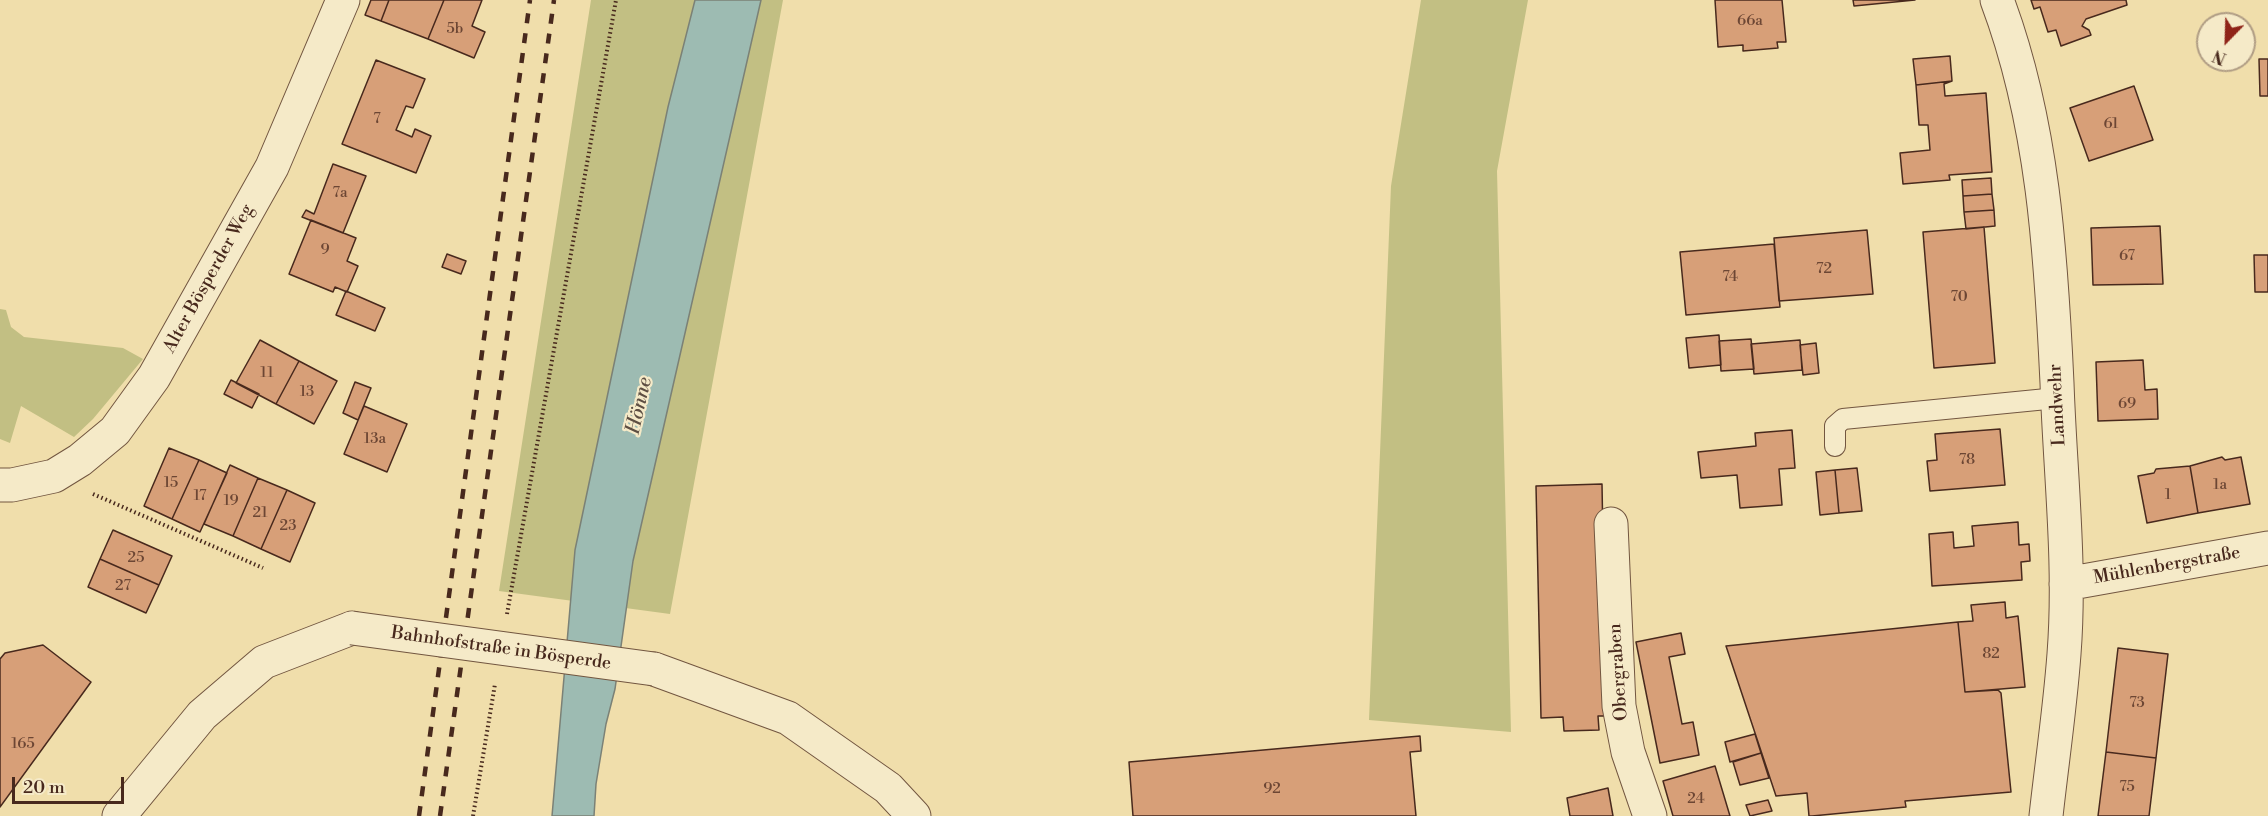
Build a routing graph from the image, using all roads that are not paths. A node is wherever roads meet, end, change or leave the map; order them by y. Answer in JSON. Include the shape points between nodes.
{"nodes":[{"id":1,"x":344,"y":0,"type":"edge"},
{"id":2,"x":1997,"y":0,"type":"edge"},
{"id":3,"x":2057,"y":398,"type":"junction"},
{"id":4,"x":1835,"y":446,"type":"dead end"},
{"id":5,"x":0,"y":485,"type":"edge"},
{"id":6,"x":1611,"y":524,"type":"dead end"},
{"id":7,"x":2268,"y":548,"type":"edge"},
{"id":8,"x":2066,"y":584,"type":"junction"},
{"id":9,"x":119,"y":816,"type":"edge"},
{"id":10,"x":914,"y":816,"type":"edge"},
{"id":11,"x":1650,"y":816,"type":"edge"},
{"id":12,"x":2046,"y":816,"type":"edge"}],
"edges":[{"from":1,"to":5,"type":"street","name":"Alter Bösperder Weg","via":[[272,167],[154,377],[115,431],[66,470],[34,481]]},
{"from":2,"to":3,"type":"street","name":"Landwehr","via":[[2027,104],[2044,190]]},
{"from":3,"to":4,"type":"lane","via":[[1843,419],[1835,426]]},
{"from":3,"to":8,"type":"street","name":"Landwehr"},
{"from":6,"to":11,"type":"street","name":"Obergraben","via":[[1619,706],[1628,752]]},
{"from":7,"to":8,"type":"street","name":"Mühlenbergstraße"},
{"from":8,"to":12,"type":"street","name":"Landwehr","via":[[2064,653]]},
{"from":9,"to":10,"type":"street","name":"Bahnhofstraße in Bösperde","bridge":true,"via":[[202,715],[264,662],[352,628],[654,669],[788,718],[888,788]]}]}
